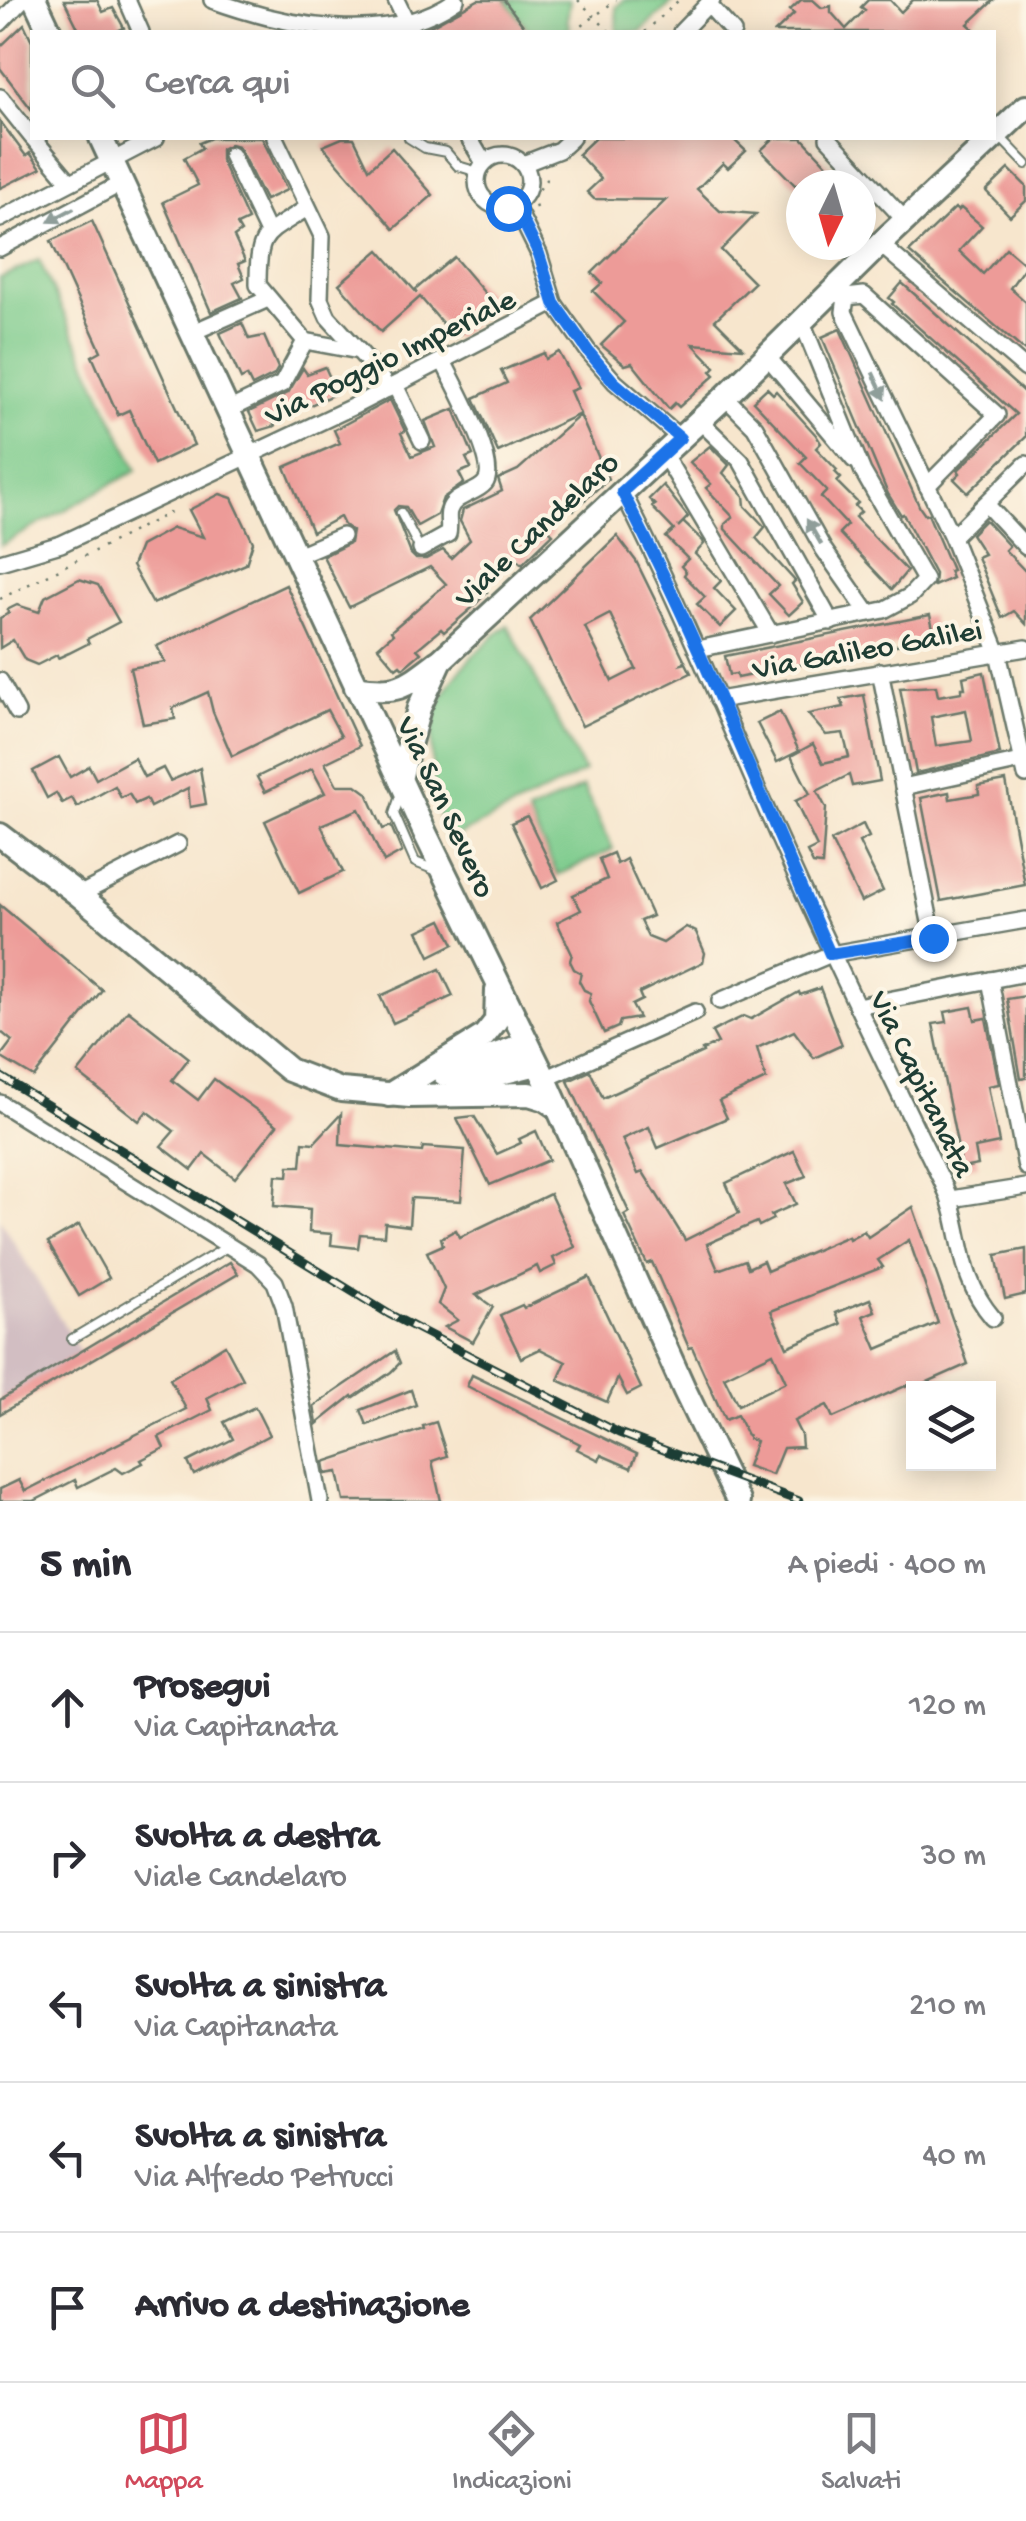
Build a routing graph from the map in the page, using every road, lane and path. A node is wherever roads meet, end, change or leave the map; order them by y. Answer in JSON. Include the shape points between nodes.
{"nodes":[{"id":1,"x":22,"y":0,"type":"edge"},
{"id":2,"x":35,"y":0,"type":"edge"},
{"id":3,"x":127,"y":0,"type":"edge"},
{"id":4,"x":215,"y":0,"type":"edge"},
{"id":5,"x":396,"y":0,"type":"edge"},
{"id":6,"x":456,"y":0,"type":"edge"},
{"id":7,"x":578,"y":0,"type":"edge"},
{"id":8,"x":616,"y":0,"type":"edge"},
{"id":9,"x":679,"y":0,"type":"edge"},
{"id":10,"x":710,"y":1,"type":"edge"},
{"id":11,"x":594,"y":17,"type":"junction"},
{"id":12,"x":0,"y":23,"type":"edge"},
{"id":13,"x":273,"y":27,"type":"edge"},
{"id":14,"x":410,"y":28,"type":"edge"},
{"id":15,"x":49,"y":30,"type":"edge"},
{"id":16,"x":140,"y":30,"type":"edge"},
{"id":17,"x":308,"y":30,"type":"edge"},
{"id":18,"x":577,"y":30,"type":"edge"},
{"id":19,"x":608,"y":30,"type":"edge"},
{"id":20,"x":647,"y":30,"type":"edge"},
{"id":21,"x":682,"y":30,"type":"edge"},
{"id":22,"x":732,"y":30,"type":"edge"},
{"id":23,"x":0,"y":97,"type":"edge"},
{"id":24,"x":1026,"y":108,"type":"edge"},
{"id":25,"x":30,"y":133,"type":"edge"},
{"id":26,"x":998,"y":134,"type":"joint"},
{"id":27,"x":35,"y":140,"type":"edge"},
{"id":28,"x":102,"y":140,"type":"edge"},
{"id":29,"x":152,"y":140,"type":"edge"},
{"id":30,"x":276,"y":140,"type":"edge"},
{"id":31,"x":412,"y":140,"type":"edge"},
{"id":32,"x":470,"y":140,"type":"edge"},
{"id":33,"x":570,"y":140,"type":"edge"},
{"id":34,"x":830,"y":140,"type":"edge"},
{"id":35,"x":992,"y":140,"type":"edge"},
{"id":36,"x":560,"y":150,"type":"junction"},
{"id":37,"x":231,"y":156,"type":"dead end"},
{"id":38,"x":112,"y":160,"type":"junction"},
{"id":39,"x":524,"y":164,"type":"junction"},
{"id":40,"x":1026,"y":164,"type":"edge"},
{"id":41,"x":481,"y":167,"type":"junction"},
{"id":42,"x":70,"y":182,"type":"junction"},
{"id":43,"x":122,"y":183,"type":"junction"},
{"id":44,"x":515,"y":205,"type":"junction"},
{"id":45,"x":307,"y":208,"type":"junction"},
{"id":46,"x":537,"y":214,"type":"dead end"},
{"id":47,"x":0,"y":219,"type":"edge"},
{"id":48,"x":905,"y":220,"type":"junction"},
{"id":49,"x":268,"y":234,"type":"junction"},
{"id":50,"x":880,"y":244,"type":"junction"},
{"id":51,"x":0,"y":248,"type":"edge"},
{"id":52,"x":843,"y":290,"type":"junction"},
{"id":53,"x":268,"y":299,"type":"junction"},
{"id":54,"x":554,"y":303,"type":"junction"},
{"id":55,"x":802,"y":322,"type":"junction"},
{"id":56,"x":191,"y":333,"type":"junction"},
{"id":57,"x":306,"y":342,"type":"junction"},
{"id":58,"x":359,"y":351,"type":"junction"},
{"id":59,"x":767,"y":356,"type":"junction"},
{"id":60,"x":443,"y":360,"type":"junction"},
{"id":61,"x":1026,"y":369,"type":"edge"},
{"id":62,"x":392,"y":387,"type":"junction"},
{"id":63,"x":725,"y":397,"type":"junction"},
{"id":64,"x":226,"y":410,"type":"junction"},
{"id":65,"x":698,"y":419,"type":"junction"},
{"id":66,"x":422,"y":441,"type":"dead end"},
{"id":67,"x":671,"y":446,"type":"junction"},
{"id":68,"x":248,"y":455,"type":"junction"},
{"id":69,"x":1026,"y":464,"type":"edge"},
{"id":70,"x":863,"y":472,"type":"junction"},
{"id":71,"x":927,"y":486,"type":"junction"},
{"id":72,"x":622,"y":492,"type":"junction"},
{"id":73,"x":986,"y":504,"type":"junction"},
{"id":74,"x":401,"y":513,"type":"dead end"},
{"id":75,"x":342,"y":536,"type":"dead end"},
{"id":76,"x":952,"y":537,"type":"junction"},
{"id":77,"x":1026,"y":548,"type":"edge"},
{"id":78,"x":421,"y":549,"type":"joint"},
{"id":79,"x":296,"y":556,"type":"junction"},
{"id":80,"x":0,"y":562,"type":"edge"},
{"id":81,"x":868,"y":613,"type":"junction"},
{"id":82,"x":831,"y":622,"type":"junction"},
{"id":83,"x":771,"y":634,"type":"junction"},
{"id":84,"x":1026,"y":648,"type":"edge"},
{"id":85,"x":698,"y":649,"type":"junction"},
{"id":86,"x":998,"y":653,"type":"junction"},
{"id":87,"x":441,"y":660,"type":"junction"},
{"id":88,"x":880,"y":671,"type":"junction"},
{"id":89,"x":0,"y":680,"type":"edge"},
{"id":90,"x":356,"y":687,"type":"junction"},
{"id":91,"x":718,"y":700,"type":"junction"},
{"id":92,"x":17,"y":712,"type":"dead end"},
{"id":93,"x":1025,"y":766,"type":"edge"},
{"id":94,"x":402,"y":783,"type":"junction"},
{"id":95,"x":904,"y":787,"type":"junction"},
{"id":96,"x":0,"y":835,"type":"edge"},
{"id":97,"x":178,"y":844,"type":"dead end"},
{"id":98,"x":79,"y":895,"type":"junction"},
{"id":99,"x":1026,"y":920,"type":"edge"},
{"id":100,"x":933,"y":938,"type":"junction"},
{"id":101,"x":830,"y":954,"type":"junction"},
{"id":102,"x":1026,"y":974,"type":"edge"},
{"id":103,"x":990,"y":980,"type":"junction"},
{"id":104,"x":497,"y":984,"type":"junction"},
{"id":105,"x":720,"y":1001,"type":"dead end"},
{"id":106,"x":857,"y":1006,"type":"junction"},
{"id":107,"x":695,"y":1012,"type":"dead end"},
{"id":108,"x":536,"y":1062,"type":"junction"},
{"id":109,"x":400,"y":1096,"type":"junction"},
{"id":110,"x":0,"y":1103,"type":"edge"},
{"id":111,"x":557,"y":1107,"type":"junction"},
{"id":112,"x":1026,"y":1167,"type":"edge"},
{"id":113,"x":1026,"y":1188,"type":"edge"},
{"id":114,"x":951,"y":1198,"type":"junction"},
{"id":115,"x":228,"y":1246,"type":"junction"},
{"id":116,"x":993,"y":1318,"type":"dead end"},
{"id":117,"x":72,"y":1339,"type":"dead end"},
{"id":118,"x":320,"y":1501,"type":"edge"},
{"id":119,"x":738,"y":1501,"type":"edge"}],
"edges":[{"from":1,"to":12,"type":"street"},
{"from":2,"to":15,"type":"main road"},
{"from":3,"to":16,"type":"street"},
{"from":4,"to":13,"type":"street"},
{"from":5,"to":14,"type":"street"},
{"from":6,"to":14,"type":"street"},
{"from":7,"to":11,"type":"path"},
{"from":8,"to":11,"type":"path"},
{"from":9,"to":20,"type":"path"},
{"from":10,"to":21,"type":"street"},
{"from":10,"to":22,"type":"street"},
{"from":11,"to":18,"type":"path"},
{"from":11,"to":19,"type":"path"},
{"from":13,"to":17,"type":"street"},
{"from":14,"to":17,"type":"street"},
{"from":23,"to":25,"type":"street"},
{"from":24,"to":26,"type":"main road","name":"Viale Candelaro"},
{"from":26,"to":40,"type":"lane"},
{"from":27,"to":42,"type":"street"},
{"from":28,"to":38,"type":"main road","name":"Via San Severo"},
{"from":29,"to":38,"type":"street"},
{"from":30,"to":45,"type":"street"},
{"from":31,"to":41,"type":"lane","via":[[446,152],[458,166]]},
{"from":32,"to":41,"type":"street"},
{"from":33,"to":36,"type":"street"},
{"from":34,"to":48,"type":"street"},
{"from":35,"to":48,"type":"main road","name":"Viale Candelaro"},
{"from":36,"to":39,"type":"street"},
{"from":36,"to":46,"type":"path","via":[[534,199]]},
{"from":37,"to":49,"type":"street"},
{"from":38,"to":42,"type":"street"},
{"from":38,"to":43,"type":"main road","name":"Via San Severo"},
{"from":39,"to":41,"type":"street","via":[[508,155]]},
{"from":39,"to":44,"type":"street","via":[[529,186]]},
{"from":41,"to":44,"type":"street","via":[[477,188],[485,201]]},
{"from":42,"to":47,"type":"street"},
{"from":43,"to":51,"type":"street","one_way":true},
{"from":43,"to":56,"type":"main road","name":"Via San Severo"},
{"from":44,"to":54,"type":"street"},
{"from":45,"to":49,"type":"street"},
{"from":45,"to":58,"type":"street","via":[[322,236],[320,299]]},
{"from":48,"to":50,"type":"main road","name":"Viale Candelaro"},
{"from":49,"to":53,"type":"street","via":[[258,249],[258,285]]},
{"from":50,"to":52,"type":"main road","name":"Viale Candelaro"},
{"from":50,"to":61,"type":"street"},
{"from":52,"to":55,"type":"main road","name":"Viale Candelaro"},
{"from":52,"to":71,"type":"street","one_way":true,"via":[[844,312]]},
{"from":52,"to":71,"type":"street","via":[[864,295],[998,415]]},
{"from":53,"to":56,"type":"street"},
{"from":53,"to":57,"type":"street"},
{"from":54,"to":60,"type":"street","name":"Via Poggio Imperiale"},
{"from":54,"to":67,"type":"street"},
{"from":55,"to":59,"type":"main road","name":"Viale Candelaro"},
{"from":55,"to":70,"type":"street"},
{"from":56,"to":64,"type":"main road","name":"Via San Severo"},
{"from":57,"to":58,"type":"street"},
{"from":57,"to":64,"type":"street","via":[[282,384]]},
{"from":58,"to":62,"type":"street"},
{"from":59,"to":63,"type":"main road","name":"Viale Candelaro"},
{"from":59,"to":70,"type":"street"},
{"from":60,"to":62,"type":"street","name":"Via Poggio Imperiale"},
{"from":60,"to":78,"type":"street","via":[[490,472],[448,511],[448,534]]},
{"from":62,"to":66,"type":"street"},
{"from":62,"to":68,"type":"street","name":"Via Poggio Imperiale"},
{"from":63,"to":65,"type":"main road","name":"Viale Candelaro"},
{"from":81,"to":63,"type":"street","one_way":true,"via":[[755,427]]},
{"from":64,"to":68,"type":"main road","name":"Via San Severo"},
{"from":65,"to":67,"type":"main road","name":"Viale Candelaro"},
{"from":65,"to":82,"type":"street","via":[[741,461]]},
{"from":67,"to":72,"type":"main road","name":"Viale Candelaro"},
{"from":67,"to":83,"type":"street"},
{"from":68,"to":79,"type":"main road","name":"Via San Severo"},
{"from":68,"to":80,"type":"street","name":"Via Poggio Imperiale","via":[[62,544]]},
{"from":69,"to":73,"type":"street"},
{"from":70,"to":81,"type":"street","via":[[924,580],[910,596]]},
{"from":71,"to":76,"type":"street"},
{"from":72,"to":85,"type":"street","name":"Via Capitanata"},
{"from":72,"to":87,"type":"main road","name":"Viale Candelaro"},
{"from":73,"to":76,"type":"street"},
{"from":73,"to":77,"type":"street"},
{"from":74,"to":78,"type":"lane"},
{"from":75,"to":79,"type":"street"},
{"from":76,"to":86,"type":"street"},
{"from":79,"to":90,"type":"main road","name":"Via San Severo"},
{"from":81,"to":82,"type":"street"},
{"from":82,"to":83,"type":"street"},
{"from":83,"to":85,"type":"street"},
{"from":84,"to":86,"type":"street","name":"Via Galileo Galilei"},
{"from":85,"to":91,"type":"street","name":"Via Capitanata"},
{"from":86,"to":88,"type":"street","name":"Via Galileo Galilei"},
{"from":86,"to":93,"type":"street"},
{"from":87,"to":90,"type":"main road","via":[[392,691]]},
{"from":87,"to":94,"type":"main road","name":"Viale Candelaro","via":[[419,708]]},
{"from":88,"to":91,"type":"street","name":"Via Galileo Galilei"},
{"from":88,"to":95,"type":"street"},
{"from":89,"to":92,"type":"street"},
{"from":90,"to":94,"type":"main road","name":"Via San Severo"},
{"from":91,"to":101,"type":"street","name":"Via Capitanata"},
{"from":93,"to":95,"type":"street"},
{"from":94,"to":104,"type":"main road","name":"Via San Severo"},
{"from":95,"to":100,"type":"street"},
{"from":96,"to":98,"type":"main road"},
{"from":97,"to":98,"type":"street"},
{"from":98,"to":109,"type":"main road","via":[[290,1070],[340,1090]]},
{"from":99,"to":100,"type":"street"},
{"from":100,"to":101,"type":"street"},
{"from":101,"to":105,"type":"street"},
{"from":101,"to":106,"type":"street","name":"Via Capitanata"},
{"from":102,"to":103,"type":"street"},
{"from":103,"to":106,"type":"street"},
{"from":103,"to":112,"type":"street"},
{"from":104,"to":108,"type":"main road","name":"Via San Severo"},
{"from":104,"to":109,"type":"main road","via":[[496,1021],[484,1036]]},
{"from":106,"to":114,"type":"street","name":"Via Capitanata"},
{"from":107,"to":108,"type":"street"},
{"from":108,"to":109,"type":"main road"},
{"from":108,"to":111,"type":"main road","name":"Via San Severo"},
{"from":109,"to":111,"type":"main road","via":[[529,1094]]},
{"from":110,"to":115,"type":"street"},
{"from":111,"to":119,"type":"main road","name":"Via San Severo"},
{"from":113,"to":114,"type":"street"},
{"from":114,"to":116,"type":"street","name":"Via Capitanata","via":[[965,1272]]},
{"from":115,"to":117,"type":"lane"},
{"from":115,"to":118,"type":"street","via":[[276,1282]]}]}
